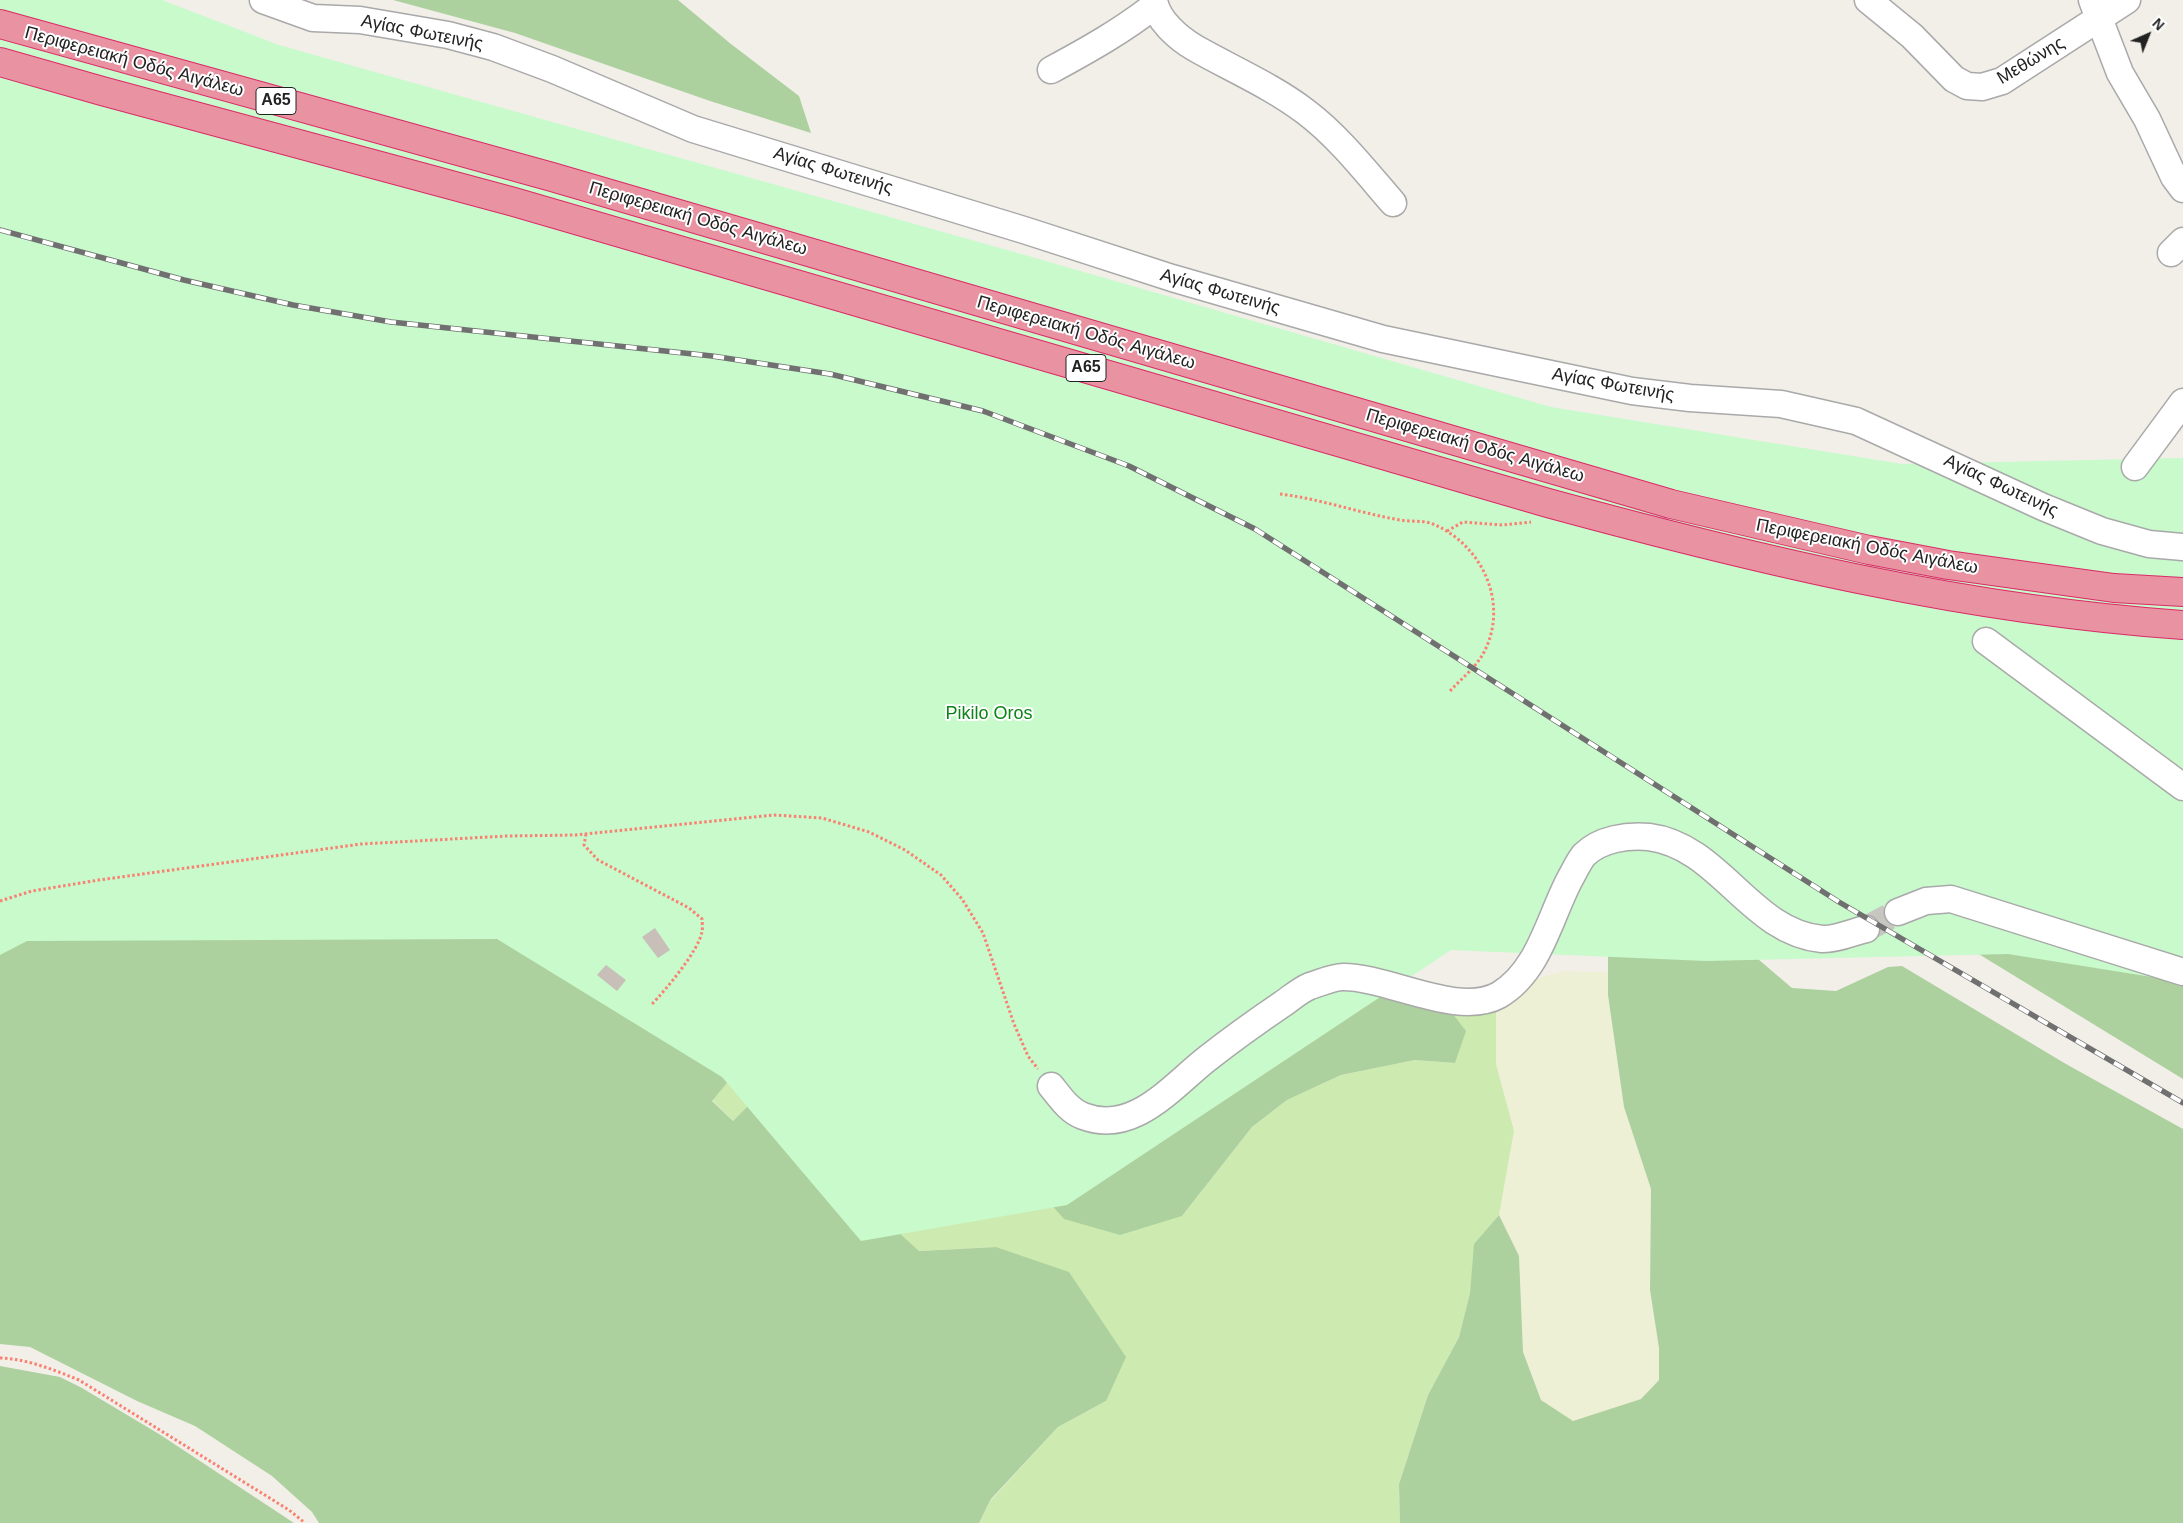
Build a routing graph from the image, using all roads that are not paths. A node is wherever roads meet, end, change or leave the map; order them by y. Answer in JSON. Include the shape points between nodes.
{"nodes":[{"id":1,"x":263,"y":0,"type":"edge"},
{"id":2,"x":1868,"y":0,"type":"edge"},
{"id":3,"x":2126,"y":0,"type":"edge"},
{"id":4,"x":1154,"y":2,"type":"edge"},
{"id":5,"x":2096,"y":9,"type":"edge"},
{"id":6,"x":0,"y":24,"type":"edge"},
{"id":7,"x":0,"y":62,"type":"edge"},
{"id":8,"x":1051,"y":70,"type":"dead end"},
{"id":9,"x":2183,"y":189,"type":"edge"},
{"id":10,"x":1393,"y":202,"type":"dead end"},
{"id":11,"x":2183,"y":402,"type":"edge"},
{"id":12,"x":2135,"y":467,"type":"dead end"},
{"id":13,"x":2183,"y":547,"type":"edge"},
{"id":14,"x":2183,"y":592,"type":"edge"},
{"id":15,"x":2183,"y":625,"type":"edge"},
{"id":16,"x":1986,"y":642,"type":"dead end"},
{"id":17,"x":2183,"y":787,"type":"edge"},
{"id":18,"x":1898,"y":912,"type":"tunnel mouth"},
{"id":19,"x":1866,"y":930,"type":"tunnel mouth"},
{"id":20,"x":2183,"y":972,"type":"edge"},
{"id":21,"x":1051,"y":1086,"type":"road end"}],
"edges":[{"from":1,"to":13,"type":"street","name":"Αγίας Φωτεινής","via":[[313,18],[360,20],[448,35],[494,47],[693,129],[1172,278],[1383,339],[1632,391],[1781,404],[1856,421],[2102,531],[2149,544]]},
{"from":2,"to":5,"type":"street","name":"Μεθώνης","via":[[1912,36],[1954,79],[1967,86],[1982,87],[2002,81]]},
{"from":3,"to":5,"type":"street","name":"Μεθώνης"},
{"from":4,"to":8,"type":"street","via":[[1104,41]]},
{"from":4,"to":10,"type":"street","via":[[1166,26],[1191,46],[1269,86],[1307,113]]},
{"from":5,"to":9,"type":"street","via":[[2120,73]]},
{"from":6,"to":14,"type":"highway","name":"Περιφερειακή Οδός Αιγάλεω","number":"Α65","via":[[552,177],[1671,504],[1868,550],[1948,565],[2114,588]]},
{"from":7,"to":15,"type":"highway","name":"Περιφερειακή Οδός Αιγάλεω","number":"Α65","via":[[514,202],[1548,503],[1758,558],[1944,596],[2109,620]]},
{"from":11,"to":12,"type":"street"},
{"from":16,"to":17,"type":"street"},
{"from":18,"to":20,"type":"street","via":[[1926,901],[1951,899]]},
{"from":19,"to":21,"type":"street","via":[[1824,939],[1785,930],[1674,842],[1649,837],[1607,840],[1584,856],[1563,892],[1531,963],[1499,995],[1478,1002],[1460,1002],[1370,979],[1341,977],[1307,987],[1207,1059],[1157,1102],[1131,1116],[1106,1120],[1083,1116],[1067,1105]]}]}
